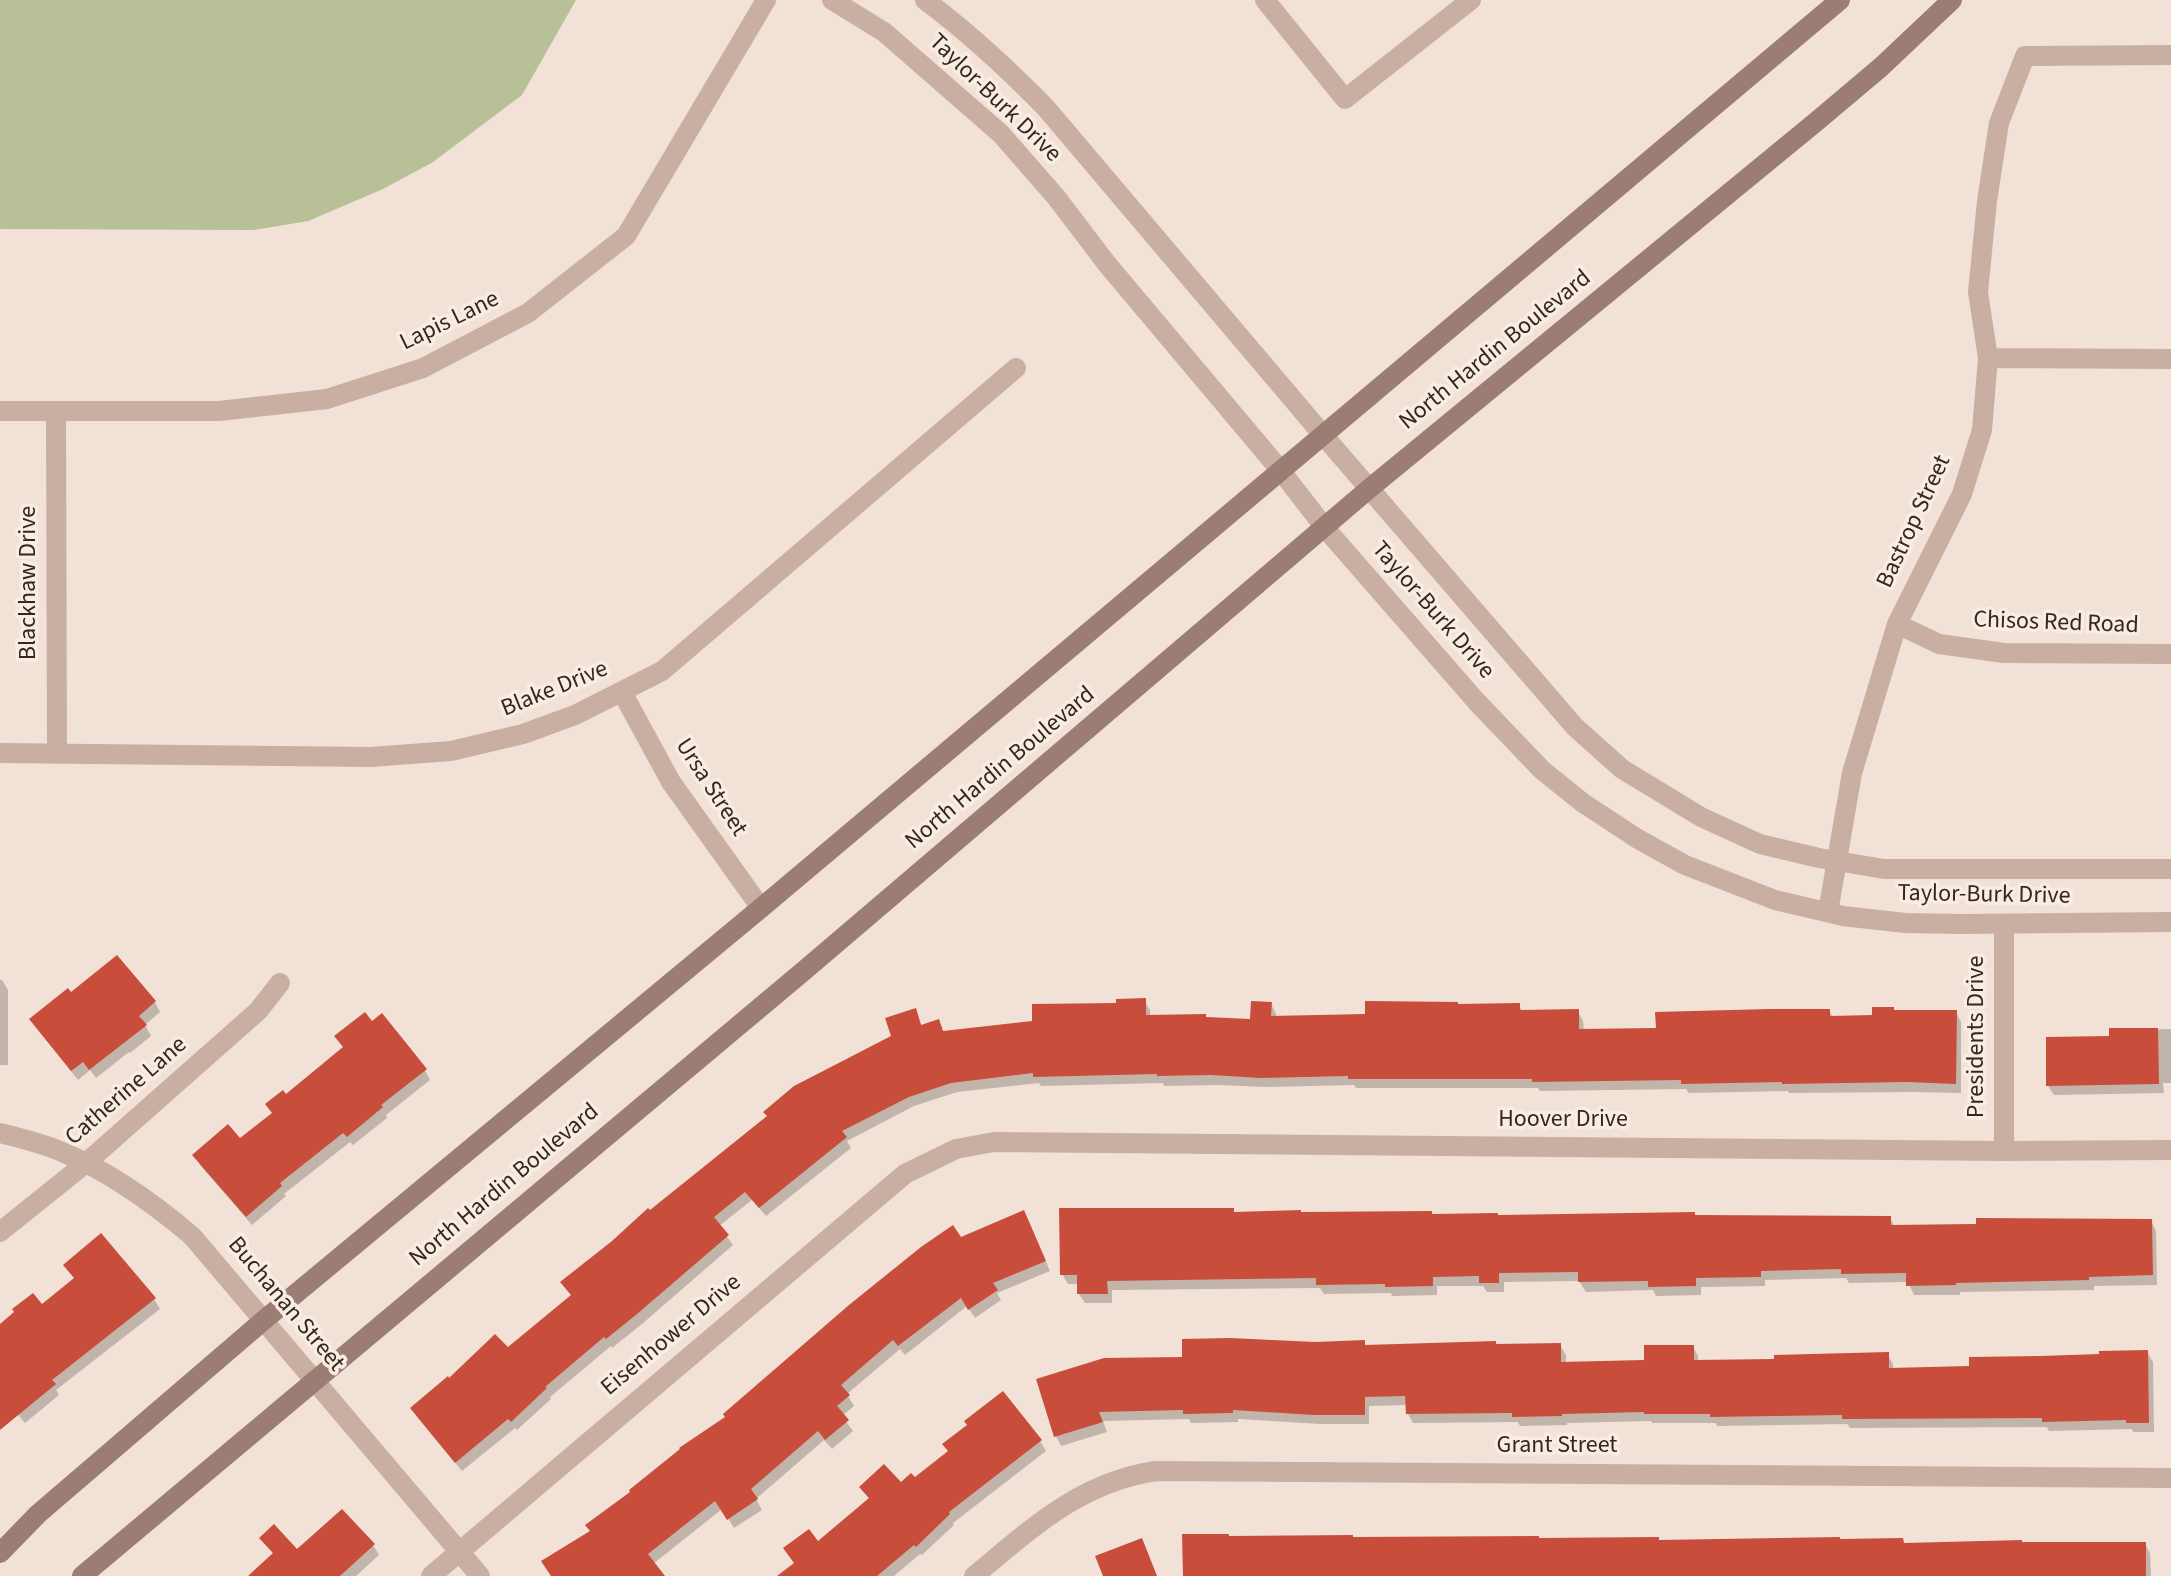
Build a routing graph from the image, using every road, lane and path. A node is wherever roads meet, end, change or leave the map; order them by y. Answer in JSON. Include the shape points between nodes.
{"nodes":[{"id":1,"x":766,"y":0,"type":"edge"},
{"id":2,"x":832,"y":0,"type":"edge"},
{"id":3,"x":925,"y":0,"type":"edge"},
{"id":4,"x":1265,"y":0,"type":"edge"},
{"id":5,"x":1471,"y":0,"type":"edge"},
{"id":6,"x":1840,"y":0,"type":"edge"},
{"id":7,"x":1952,"y":0,"type":"edge"},
{"id":8,"x":2171,"y":55,"type":"edge"},
{"id":9,"x":1988,"y":358,"type":"junction"},
{"id":10,"x":2171,"y":359,"type":"edge"},
{"id":11,"x":1016,"y":368,"type":"dead end"},
{"id":12,"x":0,"y":411,"type":"edge"},
{"id":13,"x":56,"y":411,"type":"junction"},
{"id":14,"x":1323,"y":435,"type":"junction"},
{"id":15,"x":1281,"y":471,"type":"junction"},
{"id":16,"x":1370,"y":488,"type":"junction"},
{"id":17,"x":1325,"y":528,"type":"junction"},
{"id":18,"x":1897,"y":624,"type":"junction"},
{"id":19,"x":2171,"y":654,"type":"edge"},
{"id":20,"x":622,"y":692,"type":"junction"},
{"id":21,"x":0,"y":753,"type":"edge"},
{"id":22,"x":57,"y":754,"type":"junction"},
{"id":23,"x":1837,"y":862,"type":"junction"},
{"id":24,"x":2171,"y":869,"type":"edge"},
{"id":25,"x":761,"y":908,"type":"junction"},
{"id":26,"x":1828,"y":912,"type":"junction"},
{"id":27,"x":2171,"y":922,"type":"edge"},
{"id":28,"x":2004,"y":924,"type":"junction"},
{"id":29,"x":280,"y":983,"type":"dead end"},
{"id":30,"x":0,"y":1133,"type":"edge"},
{"id":31,"x":956,"y":1149,"type":"joint"},
{"id":32,"x":2171,"y":1150,"type":"edge"},
{"id":33,"x":2004,"y":1151,"type":"junction"},
{"id":34,"x":86,"y":1163,"type":"junction"},
{"id":35,"x":0,"y":1232,"type":"edge"},
{"id":36,"x":264,"y":1320,"type":"junction"},
{"id":37,"x":315,"y":1379,"type":"junction"},
{"id":38,"x":2171,"y":1478,"type":"edge"},
{"id":39,"x":459,"y":1551,"type":"junction"},
{"id":40,"x":0,"y":1553,"type":"edge"},
{"id":41,"x":82,"y":1576,"type":"edge"},
{"id":42,"x":431,"y":1576,"type":"edge"},
{"id":43,"x":480,"y":1576,"type":"edge"},
{"id":44,"x":974,"y":1576,"type":"edge"}],
"edges":[{"from":1,"to":13,"type":"street","name":"Lapis Lane","via":[[626,236],[528,313],[423,368],[327,399],[219,411]]},
{"from":2,"to":15,"type":"street","name":"Taylor-Burk Drive","via":[[884,32],[1001,134]]},
{"from":3,"to":14,"type":"street","name":"Taylor-Burk Drive","via":[[1046,108]]},
{"from":4,"to":5,"type":"street","via":[[1345,99]]},
{"from":6,"to":14,"type":"main road","name":"North Hardin Boulevard"},
{"from":7,"to":16,"type":"main road","name":"North Hardin Boulevard","via":[[1881,67]]},
{"from":8,"to":9,"type":"street","name":"Bastrop Street","via":[[2025,56],[1999,123],[1987,201],[1978,292]]},
{"from":9,"to":10,"type":"street"},
{"from":9,"to":18,"type":"street","name":"Bastrop Street","via":[[1982,430],[1962,494]]},
{"from":11,"to":20,"type":"street","name":"Blake Drive","via":[[662,671]]},
{"from":12,"to":13,"type":"street","name":"Lapis Lane"},
{"from":13,"to":22,"type":"street","name":"Blackhaw Drive"},
{"from":14,"to":15,"type":"main road","name":"North Hardin Boulevard"},
{"from":14,"to":16,"type":"street","name":"Taylor-Burk Drive"},
{"from":15,"to":17,"type":"street","name":"Taylor-Burk Drive"},
{"from":15,"to":25,"type":"main road","name":"North Hardin Boulevard"},
{"from":16,"to":17,"type":"main road","name":"North Hardin Boulevard"},
{"from":16,"to":23,"type":"street","name":"Taylor-Burk Drive","via":[[1575,727],[1622,769],[1701,817],[1760,844]]},
{"from":17,"to":26,"type":"street","name":"Taylor-Burk Drive","via":[[1476,701],[1542,770],[1583,803],[1685,865],[1775,900]]},
{"from":17,"to":37,"type":"main road","name":"North Hardin Boulevard"},
{"from":18,"to":19,"type":"street","name":"Chisos Red Road","via":[[1939,644],[2004,653]]},
{"from":18,"to":23,"type":"street","name":"Bastrop Street","via":[[1852,773]]},
{"from":20,"to":22,"type":"street","name":"Blake Drive","via":[[523,734],[451,751],[371,757]]},
{"from":20,"to":25,"type":"street","name":"Ursa Street","via":[[671,782]]},
{"from":21,"to":22,"type":"street","name":"Blake Drive"},
{"from":23,"to":24,"type":"street","name":"Taylor-Burk Drive","via":[[1884,869]]},
{"from":23,"to":26,"type":"street","name":"Bastrop Street"},
{"from":25,"to":36,"type":"main road","name":"North Hardin Boulevard"},
{"from":26,"to":28,"type":"street","name":"Taylor-Burk Drive","via":[[1905,923]]},
{"from":27,"to":28,"type":"street","name":"Taylor-Burk Drive"},
{"from":28,"to":33,"type":"street","name":"Presidents Drive"},
{"from":29,"to":34,"type":"street","name":"Catherine Lane","via":[[258,1011]]},
{"from":30,"to":34,"type":"street","name":"Buchanan Street"},
{"from":31,"to":33,"type":"street","name":"Hoover Drive","via":[[994,1142]]},
{"from":31,"to":39,"type":"street","name":"Eisenhower Drive","via":[[905,1174]]},
{"from":32,"to":33,"type":"street","name":"Hoover Drive"},
{"from":34,"to":35,"type":"street","name":"Catherine Lane"},
{"from":34,"to":36,"type":"street","name":"Buchanan Street","via":[[120,1181],[192,1236]]},
{"from":36,"to":37,"type":"street","name":"Buchanan Street"},
{"from":36,"to":40,"type":"main road","name":"North Hardin Boulevard","via":[[38,1514]]},
{"from":37,"to":39,"type":"street","name":"Buchanan Street"},
{"from":37,"to":41,"type":"main road","name":"North Hardin Boulevard"},
{"from":38,"to":44,"type":"street","name":"Grant Street","via":[[1156,1471],[1115,1480],[1059,1508]]},
{"from":39,"to":42,"type":"street","name":"Eisenhower Drive"},
{"from":39,"to":43,"type":"street","name":"Buchanan Street"}]}
